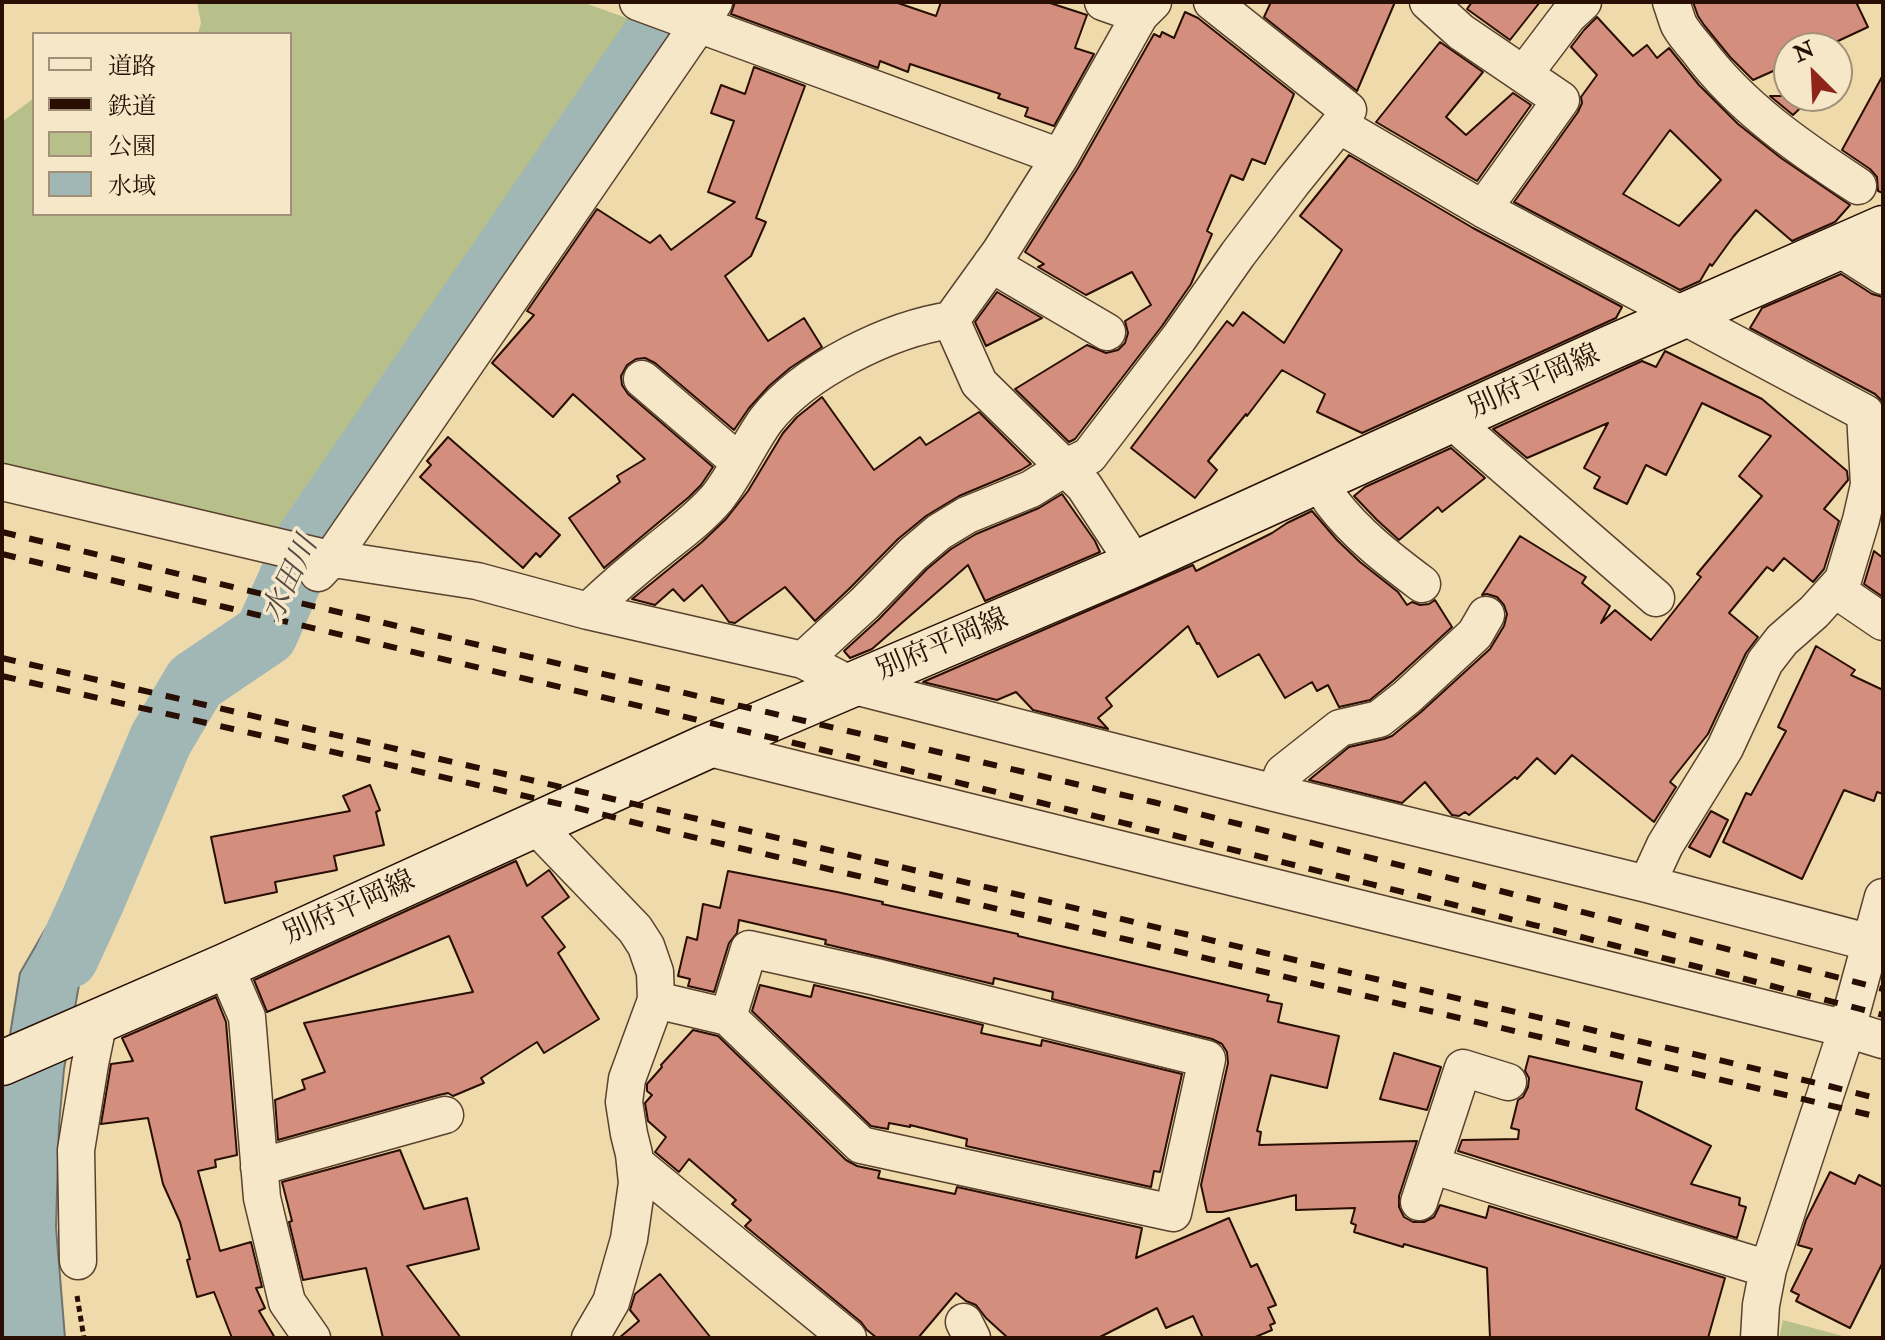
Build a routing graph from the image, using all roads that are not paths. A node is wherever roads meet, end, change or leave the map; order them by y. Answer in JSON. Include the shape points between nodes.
{"nodes":[{"id":1,"x":1103,"y":2,"type":"edge"},
{"id":2,"x":1212,"y":2,"type":"edge"},
{"id":3,"x":1428,"y":2,"type":"edge"},
{"id":4,"x":1583,"y":2,"type":"edge"},
{"id":5,"x":1671,"y":2,"type":"edge"},
{"id":6,"x":645,"y":4,"type":"edge"},
{"id":7,"x":1146,"y":8,"type":"edge"},
{"id":8,"x":706,"y":13,"type":"edge"},
{"id":9,"x":1524,"y":74,"type":"junction"},
{"id":10,"x":1339,"y":125,"type":"junction"},
{"id":11,"x":1060,"y":157,"type":"junction"},
{"id":12,"x":1858,"y":186,"type":"dead end"},
{"id":13,"x":1483,"y":209,"type":"junction"},
{"id":14,"x":1883,"y":228,"type":"edge"},
{"id":15,"x":1839,"y":248,"type":"junction"},
{"id":16,"x":991,"y":264,"type":"junction"},
{"id":17,"x":1883,"y":276,"type":"edge"},
{"id":18,"x":1684,"y":316,"type":"junction"},
{"id":19,"x":951,"y":320,"type":"junction"},
{"id":20,"x":1107,"y":332,"type":"dead end"},
{"id":21,"x":642,"y":379,"type":"dead end"},
{"id":22,"x":1451,"y":420,"type":"junction"},
{"id":23,"x":739,"y":462,"type":"junction"},
{"id":24,"x":1066,"y":467,"type":"junction"},
{"id":25,"x":1321,"y":479,"type":"junction"},
{"id":26,"x":2,"y":482,"type":"edge"},
{"id":27,"x":323,"y":563,"type":"junction"},
{"id":28,"x":1135,"y":564,"type":"junction"},
{"id":29,"x":1422,"y":584,"type":"dead end"},
{"id":30,"x":1836,"y":590,"type":"junction"},
{"id":31,"x":1656,"y":598,"type":"dead end"},
{"id":32,"x":588,"y":611,"type":"junction"},
{"id":33,"x":1486,"y":615,"type":"dead end"},
{"id":34,"x":1883,"y":622,"type":"edge"},
{"id":35,"x":803,"y":660,"type":"junction"},
{"id":36,"x":851,"y":685,"type":"junction"},
{"id":37,"x":706,"y":747,"type":"junction"},
{"id":38,"x":1275,"y":793,"type":"junction"},
{"id":39,"x":535,"y":825,"type":"junction"},
{"id":40,"x":1647,"y":884,"type":"junction"},
{"id":41,"x":1883,"y":897,"type":"edge"},
{"id":42,"x":1876,"y":944,"type":"edge"},
{"id":43,"x":225,"y":966,"type":"junction"},
{"id":44,"x":656,"y":1000,"type":"junction"},
{"id":45,"x":728,"y":1017,"type":"junction"},
{"id":46,"x":83,"y":1028,"type":"junction"},
{"id":47,"x":1847,"y":1029,"type":"junction"},
{"id":48,"x":1883,"y":1040,"type":"edge"},
{"id":49,"x":7,"y":1061,"type":"edge"},
{"id":50,"x":1508,"y":1082,"type":"dead end"},
{"id":51,"x":445,"y":1115,"type":"dead end"},
{"id":52,"x":635,"y":1163,"type":"junction"},
{"id":53,"x":1431,"y":1165,"type":"junction"},
{"id":54,"x":259,"y":1167,"type":"junction"},
{"id":55,"x":1419,"y":1202,"type":"dead end"},
{"id":56,"x":78,"y":1261,"type":"dead end"},
{"id":57,"x":1768,"y":1269,"type":"junction"},
{"id":58,"x":312,"y":1338,"type":"edge"},
{"id":59,"x":590,"y":1338,"type":"edge"},
{"id":60,"x":848,"y":1338,"type":"edge"},
{"id":61,"x":1759,"y":1338,"type":"edge"}],
"edges":[{"from":1,"to":7,"type":"street"},
{"from":2,"to":10,"type":"street","via":[[1348,110]]},
{"from":3,"to":9,"type":"street","via":[[1461,32]]},
{"from":4,"to":9,"type":"street"},
{"from":5,"to":12,"type":"street","via":[[1680,28],[1731,88],[1770,124]]},
{"from":6,"to":8,"type":"street"},
{"from":7,"to":11,"type":"street"},
{"from":8,"to":11,"type":"street"},
{"from":8,"to":27,"type":"street"},
{"from":9,"to":13,"type":"street","via":[[1561,100]]},
{"from":10,"to":13,"type":"street"},
{"from":10,"to":24,"type":"street","via":[[1100,444]]},
{"from":11,"to":16,"type":"street"},
{"from":13,"to":18,"type":"street"},
{"from":14,"to":15,"type":"main road","name":"別府平岡線"},
{"from":15,"to":17,"type":"street"},
{"from":15,"to":18,"type":"main road","name":"別府平岡線"},
{"from":16,"to":19,"type":"street"},
{"from":16,"to":20,"type":"street"},
{"from":18,"to":22,"type":"main road","name":"別府平岡線"},
{"from":18,"to":30,"type":"street","via":[[1865,413],[1869,485]]},
{"from":19,"to":23,"type":"street","via":[[886,339],[803,384],[767,419]]},
{"from":19,"to":24,"type":"street","via":[[979,383]]},
{"from":21,"to":23,"type":"street"},
{"from":22,"to":25,"type":"main road","name":"別府平岡線"},
{"from":22,"to":31,"type":"street"},
{"from":23,"to":32,"type":"street","via":[[717,498],[693,522]]},
{"from":24,"to":28,"type":"street"},
{"from":24,"to":35,"type":"street","via":[[939,532]]},
{"from":25,"to":28,"type":"main road","name":"別府平岡線"},
{"from":25,"to":29,"type":"street","via":[[1331,501],[1353,525]]},
{"from":26,"to":27,"type":"street","via":[[281,548]]},
{"from":27,"to":32,"type":"street","via":[[477,581]]},
{"from":28,"to":36,"type":"main road","name":"別府平岡線"},
{"from":30,"to":34,"type":"street"},
{"from":30,"to":40,"type":"street","via":[[1765,662],[1725,748]]},
{"from":32,"to":35,"type":"street"},
{"from":33,"to":38,"type":"street","via":[[1475,634],[1474,654],[1379,719],[1340,728],[1283,773]]},
{"from":35,"to":36,"type":"street"},
{"from":36,"to":37,"type":"main road","name":"別府平岡線"},
{"from":36,"to":38,"type":"street"},
{"from":37,"to":39,"type":"main road","name":"別府平岡線"},
{"from":37,"to":47,"type":"street"},
{"from":38,"to":40,"type":"street"},
{"from":39,"to":43,"type":"main road","name":"別府平岡線"},
{"from":39,"to":44,"type":"street","via":[[635,929],[655,972]]},
{"from":40,"to":42,"type":"street"},
{"from":41,"to":42,"type":"street"},
{"from":42,"to":47,"type":"street"},
{"from":43,"to":46,"type":"main road","name":"別府平岡線"},
{"from":43,"to":54,"type":"street","via":[[247,1017]]},
{"from":44,"to":45,"type":"street"},
{"from":44,"to":52,"type":"street","via":[[627,1079],[624,1102]]},
{"from":45,"to":45,"type":"street","via":[[861,1145],[1173,1213],[1207,1059],[749,949]]},
{"from":46,"to":49,"type":"main road","name":"別府平岡線"},
{"from":46,"to":56,"type":"street","via":[[90,1064],[76,1150]]},
{"from":47,"to":48,"type":"street"},
{"from":47,"to":57,"type":"street"},
{"from":50,"to":53,"type":"street","via":[[1463,1068]]},
{"from":51,"to":54,"type":"street"},
{"from":52,"to":59,"type":"street","via":[[629,1239],[611,1302]]},
{"from":52,"to":60,"type":"street"},
{"from":53,"to":55,"type":"street"},
{"from":53,"to":57,"type":"street"},
{"from":54,"to":58,"type":"street","via":[[287,1302]]},
{"from":57,"to":61,"type":"street"}]}
